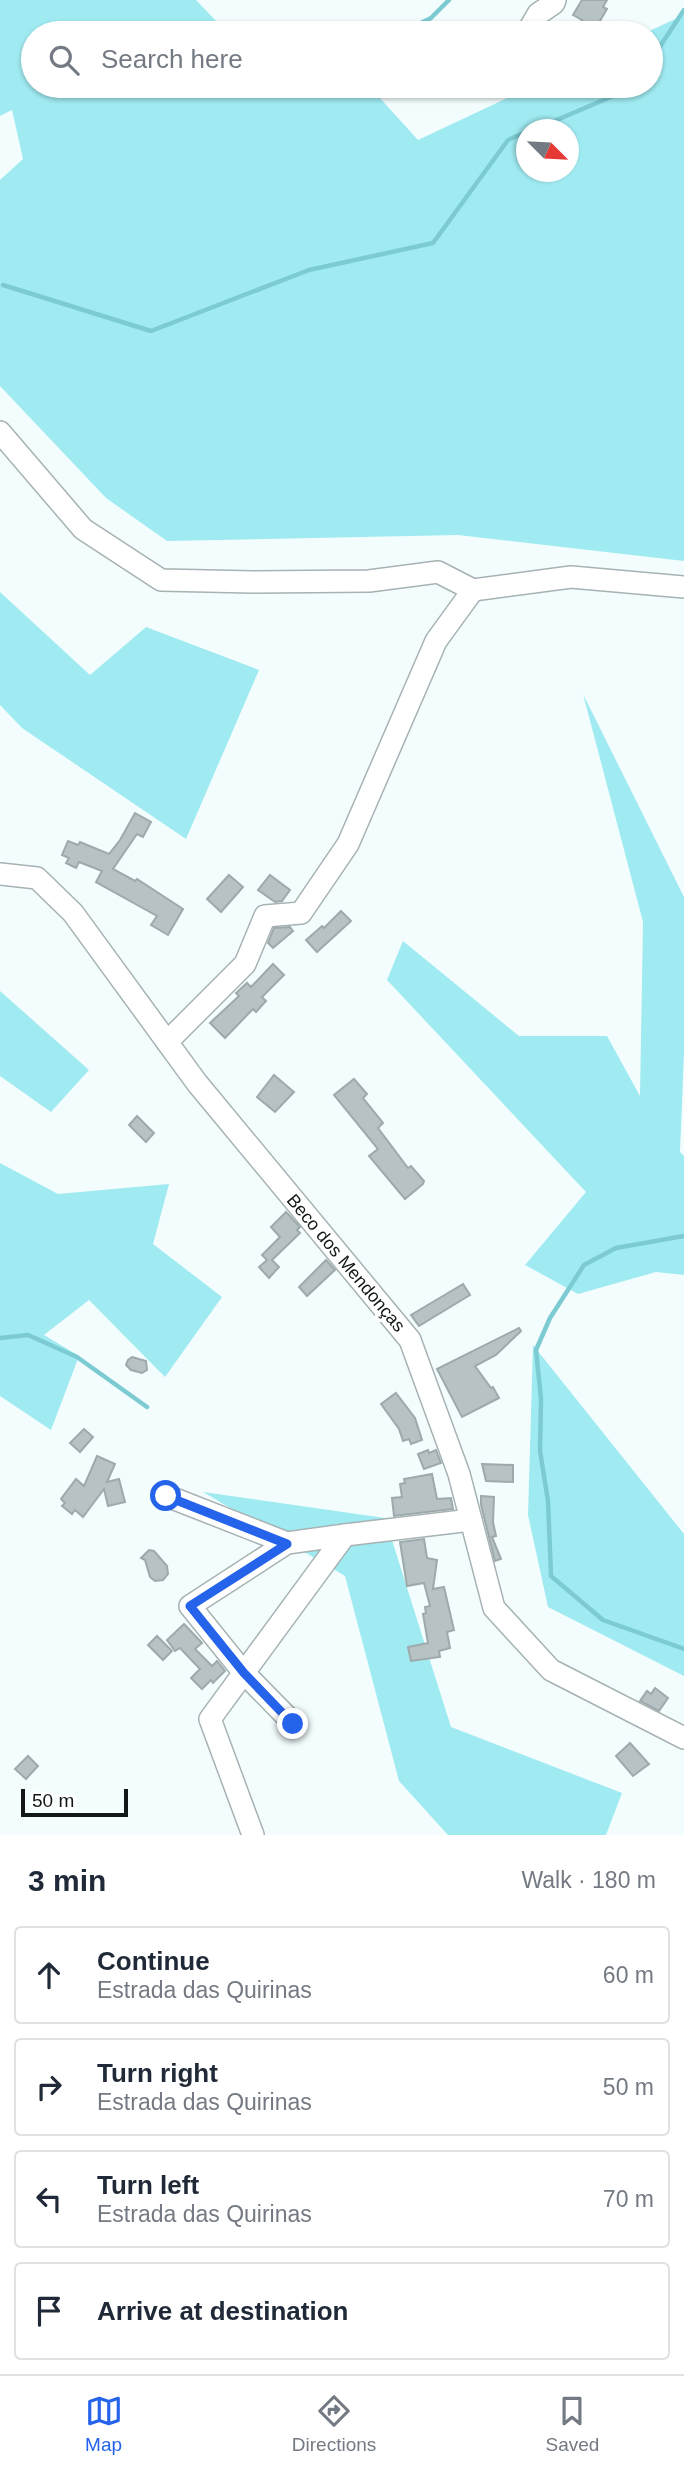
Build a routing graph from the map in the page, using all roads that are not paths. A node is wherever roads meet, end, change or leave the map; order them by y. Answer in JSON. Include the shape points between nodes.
{"nodes":[{"id":1,"x":555,"y":0,"type":"edge"},
{"id":2,"x":534,"y":21,"type":"edge"},
{"id":3,"x":0,"y":432,"type":"edge"},
{"id":4,"x":684,"y":587,"type":"edge"},
{"id":5,"x":473,"y":590,"type":"junction"},
{"id":6,"x":0,"y":874,"type":"edge"},
{"id":7,"x":167,"y":1042,"type":"junction"},
{"id":8,"x":166,"y":1496,"type":"dead end"},
{"id":9,"x":471,"y":1520,"type":"junction"},
{"id":10,"x":345,"y":1535,"type":"junction"},
{"id":11,"x":287,"y":1544,"type":"junction"},
{"id":12,"x":244,"y":1673,"type":"junction"},
{"id":13,"x":293,"y":1724,"type":"dead end"},
{"id":14,"x":684,"y":1738,"type":"edge"},
{"id":15,"x":253,"y":1835,"type":"edge"}],
"edges":[{"from":1,"to":2,"type":"street"},
{"from":3,"to":5,"type":"street","via":[[83,528],[161,580],[369,581],[438,572]]},
{"from":4,"to":5,"type":"street","via":[[571,577]]},
{"from":5,"to":7,"type":"street","via":[[436,641],[348,844],[301,913],[265,916],[245,964]]},
{"from":6,"to":7,"type":"street","name":"Beco dos Mendonças","via":[[37,878],[73,913]]},
{"from":7,"to":9,"type":"street","name":"Beco dos Mendonças","via":[[410,1340]]},
{"from":8,"to":11,"type":"street"},
{"from":9,"to":10,"type":"street"},
{"from":9,"to":14,"type":"street","name":"Beco dos Mendonças","via":[[494,1608],[551,1670]]},
{"from":10,"to":11,"type":"street"},
{"from":10,"to":12,"type":"street"},
{"from":11,"to":12,"type":"street","via":[[190,1606]]},
{"from":12,"to":13,"type":"street"},
{"from":12,"to":15,"type":"street","via":[[210,1719]]}]}
